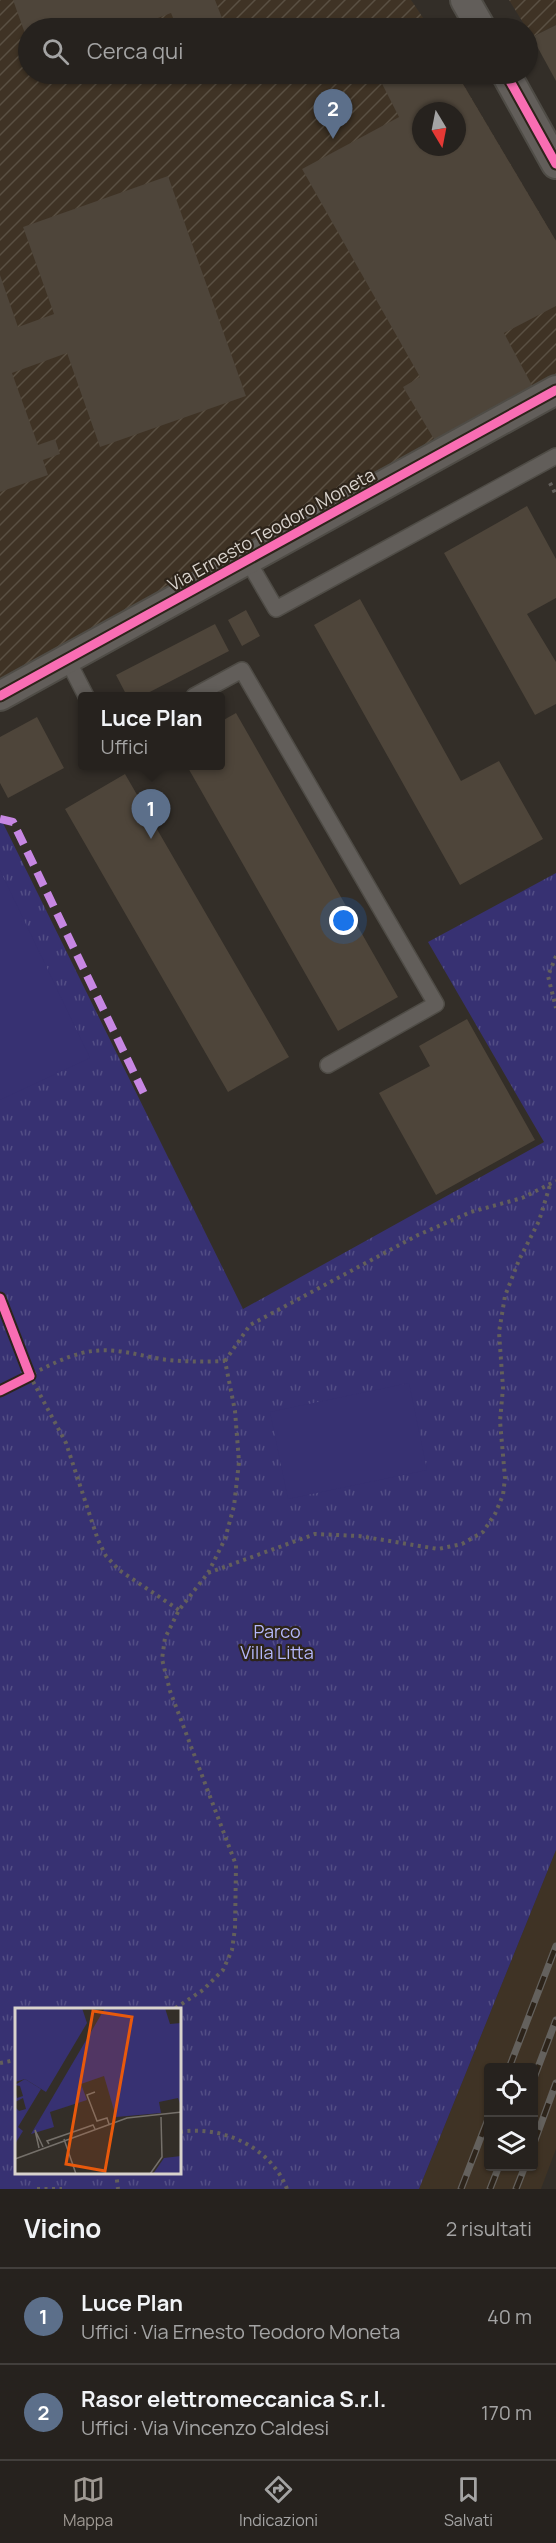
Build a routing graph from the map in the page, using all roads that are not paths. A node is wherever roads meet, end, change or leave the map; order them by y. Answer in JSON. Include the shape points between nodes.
{"nodes":[{"id":1,"x":465,"y":0,"type":"edge"},
{"id":2,"x":475,"y":18,"type":"edge"},
{"id":3,"x":512,"y":84,"type":"edge"},
{"id":4,"x":556,"y":164,"type":"edge"},
{"id":5,"x":556,"y":390,"type":"edge"},
{"id":6,"x":556,"y":456,"type":"edge"},
{"id":7,"x":248,"y":561,"type":"junction"},
{"id":8,"x":67,"y":659,"type":"junction"},
{"id":9,"x":84,"y":692,"type":"edge"},
{"id":10,"x":201,"y":692,"type":"edge"},
{"id":11,"x":0,"y":696,"type":"edge"},
{"id":12,"x":328,"y":1065,"type":"dead end"}],
"edges":[{"from":1,"to":2,"type":"street"},
{"from":3,"to":4,"type":"street"},
{"from":5,"to":7,"type":"street","name":"Via Ernesto Teodoro Moneta"},
{"from":6,"to":7,"type":"lane","via":[[276,609]]},
{"from":7,"to":8,"type":"street","name":"Via Ernesto Teodoro Moneta"},
{"from":8,"to":9,"type":"lane"},
{"from":8,"to":11,"type":"street","name":"Via Ernesto Teodoro Moneta"},
{"from":10,"to":12,"type":"lane","via":[[242,670],[436,1004]]}]}
